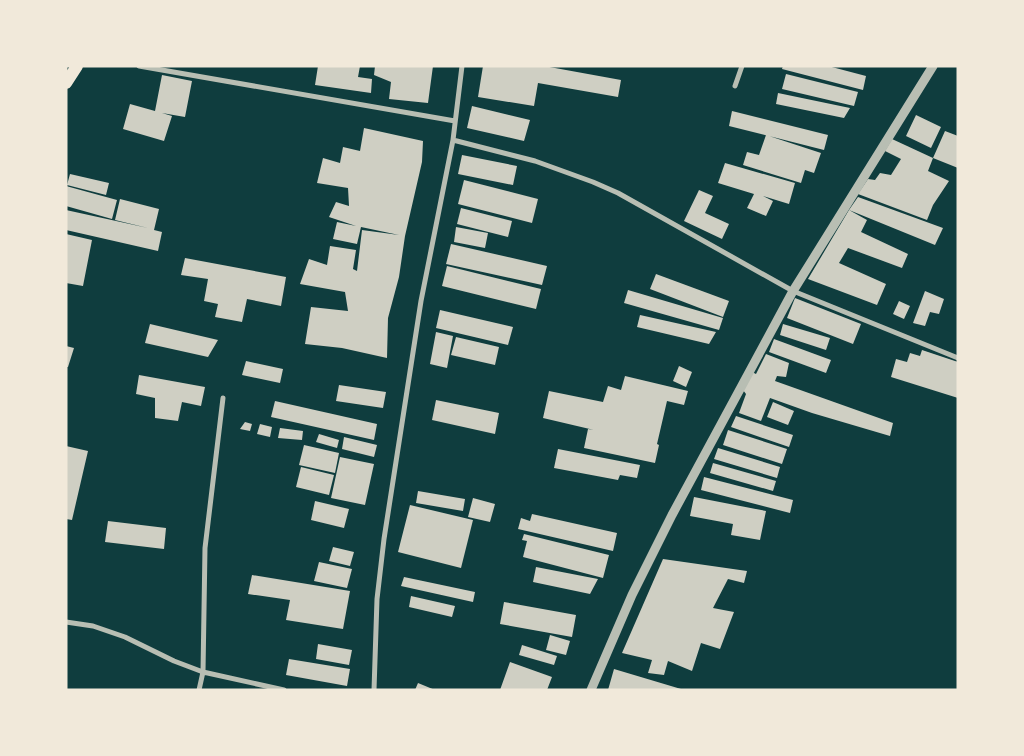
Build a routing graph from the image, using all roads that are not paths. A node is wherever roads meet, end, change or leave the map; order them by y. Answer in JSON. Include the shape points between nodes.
{"nodes":[{"id":1,"x":77,"y":66,"type":"edge"},
{"id":2,"x":139,"y":66,"type":"edge"},
{"id":3,"x":462,"y":66,"type":"edge"},
{"id":4,"x":742,"y":66,"type":"edge"},
{"id":5,"x":933,"y":66,"type":"edge"},
{"id":6,"x":66,"y":83,"type":"edge"},
{"id":7,"x":735,"y":86,"type":"dead end"},
{"id":8,"x":455,"y":121,"type":"junction"},
{"id":9,"x":453,"y":140,"type":"junction"},
{"id":10,"x":792,"y":291,"type":"junction"},
{"id":11,"x":958,"y":358,"type":"edge"},
{"id":12,"x":223,"y":398,"type":"dead end"},
{"id":13,"x":66,"y":622,"type":"edge"},
{"id":14,"x":203,"y":672,"type":"junction"},
{"id":15,"x":199,"y":690,"type":"edge"},
{"id":16,"x":284,"y":690,"type":"edge"},
{"id":17,"x":374,"y":690,"type":"edge"},
{"id":18,"x":591,"y":690,"type":"edge"}],
"edges":[{"from":1,"to":6,"type":"main road"},
{"from":2,"to":8,"type":"street"},
{"from":3,"to":8,"type":"street"},
{"from":4,"to":7,"type":"street"},
{"from":5,"to":10,"type":"street"},
{"from":8,"to":9,"type":"street"},
{"from":9,"to":10,"type":"street","via":[[535,161],[593,182]]},
{"from":9,"to":17,"type":"street","via":[[421,301],[384,539],[377,599]]},
{"from":10,"to":11,"type":"street"},
{"from":10,"to":18,"type":"street","via":[[672,515],[632,595]]},
{"from":12,"to":14,"type":"street","via":[[205,548]]},
{"from":13,"to":14,"type":"street","via":[[93,626],[125,637]]},
{"from":14,"to":15,"type":"street"},
{"from":14,"to":16,"type":"street"}]}
